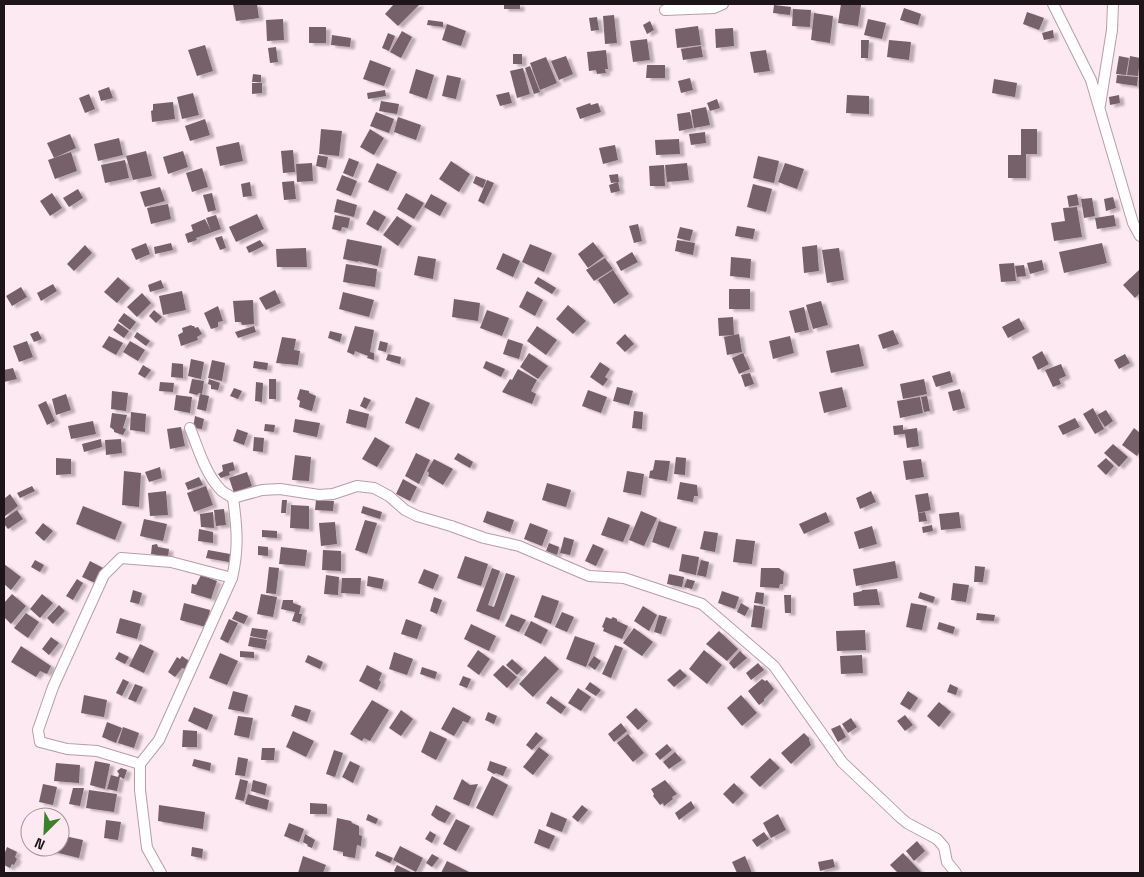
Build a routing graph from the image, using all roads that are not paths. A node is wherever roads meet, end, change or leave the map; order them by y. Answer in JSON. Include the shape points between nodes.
{"nodes":[{"id":1,"x":723,"y":4,"type":"edge"},
{"id":2,"x":1053,"y":4,"type":"edge"},
{"id":3,"x":1113,"y":4,"type":"edge"},
{"id":4,"x":665,"y":10,"type":"dead end"},
{"id":5,"x":1100,"y":109,"type":"junction"},
{"id":6,"x":1140,"y":236,"type":"edge"},
{"id":7,"x":190,"y":428,"type":"dead end"},
{"id":8,"x":233,"y":498,"type":"junction"},
{"id":9,"x":232,"y":578,"type":"junction"},
{"id":10,"x":140,"y":764,"type":"junction"},
{"id":11,"x":161,"y":873,"type":"edge"},
{"id":12,"x":956,"y":873,"type":"edge"}],
"edges":[{"from":1,"to":4,"type":"street","via":[[714,8]]},
{"from":2,"to":5,"type":"street","via":[[1092,80]]},
{"from":3,"to":5,"type":"street"},
{"from":5,"to":6,"type":"street","via":[[1133,223]]},
{"from":7,"to":8,"type":"street","via":[[214,480]]},
{"from":8,"to":9,"type":"street","via":[[238,543]]},
{"from":8,"to":12,"type":"street","via":[[280,488],[319,495],[357,486],[374,488],[417,516],[519,546],[588,576],[624,578],[702,604],[774,666],[842,762],[900,818],[937,839]]},
{"from":9,"to":10,"type":"street","via":[[160,740]]},
{"from":9,"to":10,"type":"street","via":[[171,562],[121,558],[104,575],[54,687],[38,730],[40,742],[67,749],[97,750]]},
{"from":10,"to":11,"type":"street","via":[[147,848]]}]}
